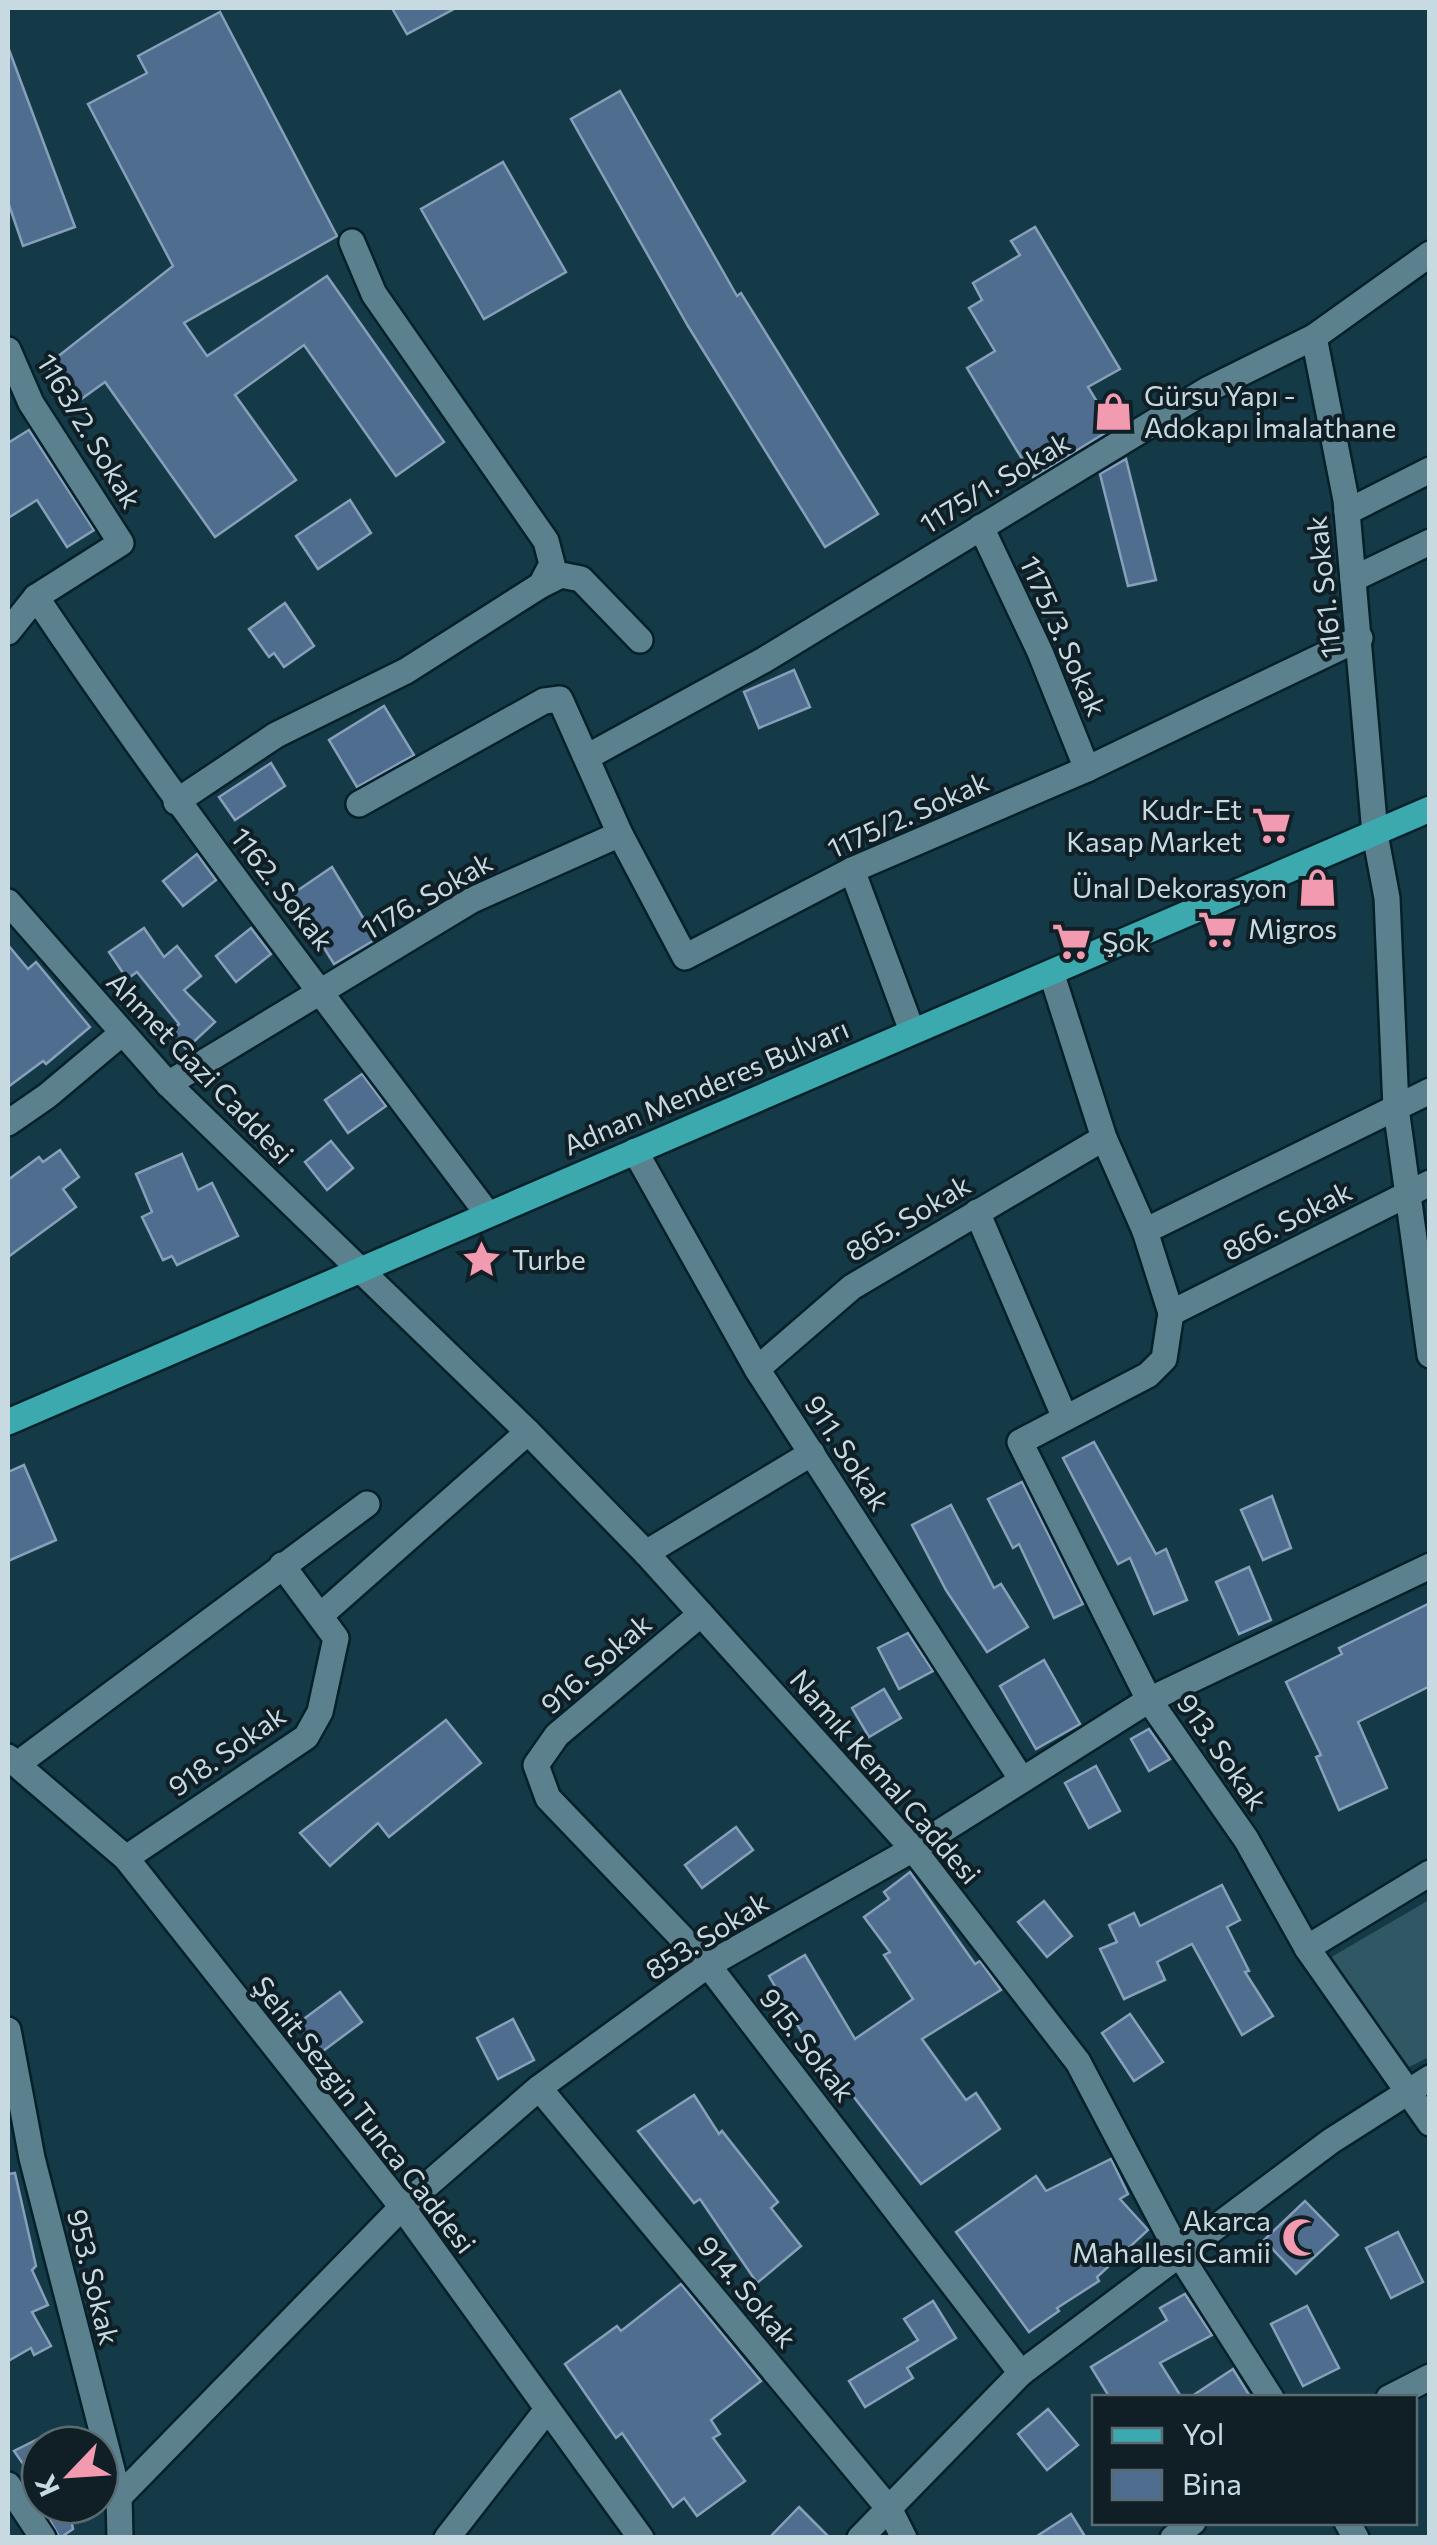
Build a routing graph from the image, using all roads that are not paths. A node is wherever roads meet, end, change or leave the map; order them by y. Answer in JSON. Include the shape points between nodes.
{"nodes":[{"id":1,"x":352,"y":242,"type":"dead end"},
{"id":2,"x":1430,"y":254,"type":"edge"},
{"id":3,"x":1314,"y":337,"type":"junction"},
{"id":4,"x":8,"y":350,"type":"edge"},
{"id":5,"x":30,"y":403,"type":"junction"},
{"id":6,"x":8,"y":416,"type":"edge"},
{"id":7,"x":1430,"y":470,"type":"edge"},
{"id":8,"x":1347,"y":512,"type":"junction"},
{"id":9,"x":981,"y":527,"type":"junction"},
{"id":10,"x":1430,"y":542,"type":"edge"},
{"id":11,"x":1353,"y":579,"type":"junction"},
{"id":12,"x":540,"y":585,"type":"junction"},
{"id":13,"x":36,"y":598,"type":"junction"},
{"id":14,"x":8,"y":632,"type":"edge"},
{"id":15,"x":1360,"y":638,"type":"junction"},
{"id":16,"x":640,"y":640,"type":"dead end"},
{"id":17,"x":587,"y":757,"type":"junction"},
{"id":18,"x":1087,"y":769,"type":"junction"},
{"id":19,"x":176,"y":802,"type":"junction"},
{"id":20,"x":359,"y":804,"type":"dead end"},
{"id":21,"x":1430,"y":809,"type":"edge"},
{"id":22,"x":620,"y":834,"type":"junction"},
{"id":23,"x":1376,"y":834,"type":"junction"},
{"id":24,"x":852,"y":870,"type":"junction"},
{"id":25,"x":8,"y":902,"type":"edge"},
{"id":26,"x":1052,"y":975,"type":"junction"},
{"id":27,"x":324,"y":992,"type":"junction"},
{"id":28,"x":912,"y":1031,"type":"junction"},
{"id":29,"x":121,"y":1034,"type":"junction"},
{"id":30,"x":168,"y":1084,"type":"junction"},
{"id":31,"x":1430,"y":1091,"type":"edge"},
{"id":32,"x":1396,"y":1108,"type":"junction"},
{"id":33,"x":8,"y":1123,"type":"edge"},
{"id":34,"x":1104,"y":1138,"type":"junction"},
{"id":35,"x":635,"y":1151,"type":"junction"},
{"id":36,"x":1430,"y":1183,"type":"edge"},
{"id":37,"x":1406,"y":1196,"type":"junction"},
{"id":38,"x":977,"y":1212,"type":"junction"},
{"id":39,"x":487,"y":1214,"type":"junction"},
{"id":40,"x":1145,"y":1230,"type":"junction"},
{"id":41,"x":358,"y":1270,"type":"junction"},
{"id":42,"x":1171,"y":1313,"type":"junction"},
{"id":43,"x":1430,"y":1355,"type":"edge"},
{"id":44,"x":757,"y":1370,"type":"junction"},
{"id":45,"x":1065,"y":1418,"type":"junction"},
{"id":46,"x":8,"y":1422,"type":"edge"},
{"id":47,"x":528,"y":1432,"type":"junction"},
{"id":48,"x":812,"y":1453,"type":"junction"},
{"id":49,"x":367,"y":1504,"type":"dead end"},
{"id":50,"x":646,"y":1553,"type":"junction"},
{"id":51,"x":282,"y":1565,"type":"junction"},
{"id":52,"x":1430,"y":1566,"type":"edge"},
{"id":53,"x":701,"y":1614,"type":"junction"},
{"id":54,"x":321,"y":1615,"type":"junction"},
{"id":55,"x":1149,"y":1700,"type":"junction"},
{"id":56,"x":13,"y":1760,"type":"edge"},
{"id":57,"x":536,"y":1764,"type":"joint"},
{"id":58,"x":1022,"y":1780,"type":"junction"},
{"id":59,"x":913,"y":1849,"type":"junction"},
{"id":60,"x":126,"y":1858,"type":"junction"},
{"id":61,"x":1430,"y":1873,"type":"edge"},
{"id":62,"x":1307,"y":1948,"type":"junction"},
{"id":63,"x":708,"y":1966,"type":"junction"},
{"id":64,"x":8,"y":2030,"type":"edge"},
{"id":65,"x":1418,"y":2084,"type":"edge"},
{"id":66,"x":539,"y":2088,"type":"junction"},
{"id":67,"x":1430,"y":2123,"type":"edge"},
{"id":68,"x":402,"y":2207,"type":"junction"},
{"id":69,"x":1178,"y":2252,"type":"junction"},
{"id":70,"x":1021,"y":2373,"type":"junction"},
{"id":71,"x":1430,"y":2378,"type":"edge"},
{"id":72,"x":1270,"y":2395,"type":"edge"},
{"id":73,"x":1395,"y":2395,"type":"edge"},
{"id":74,"x":546,"y":2411,"type":"junction"},
{"id":75,"x":101,"y":2425,"type":"edge"},
{"id":76,"x":8,"y":2484,"type":"edge"},
{"id":77,"x":120,"y":2496,"type":"edge"},
{"id":78,"x":890,"y":2510,"type":"junction"},
{"id":79,"x":43,"y":2538,"type":"edge"},
{"id":80,"x":447,"y":2538,"type":"edge"},
{"id":81,"x":641,"y":2538,"type":"edge"},
{"id":82,"x":860,"y":2538,"type":"edge"},
{"id":83,"x":904,"y":2538,"type":"edge"}],
"edges":[{"from":1,"to":12,"type":"street","via":[[374,294],[546,541],[552,564]]},
{"from":2,"to":3,"type":"street","name":"1175/1. Sokak"},
{"from":3,"to":8,"type":"street","name":"1161. Sokak"},
{"from":3,"to":9,"type":"street","name":"1175/1. Sokak","via":[[1207,390]]},
{"from":4,"to":5,"type":"street","name":"1163/2. Sokak"},
{"from":5,"to":6,"type":"street"},
{"from":5,"to":13,"type":"street","name":"1163/2. Sokak","via":[[121,542]]},
{"from":7,"to":8,"type":"street"},
{"from":8,"to":11,"type":"street","name":"1161. Sokak"},
{"from":9,"to":17,"type":"street","name":"1175/1. Sokak","via":[[764,660]]},
{"from":9,"to":18,"type":"street","name":"1175/3. Sokak"},
{"from":10,"to":11,"type":"street"},
{"from":11,"to":15,"type":"street","name":"1161. Sokak"},
{"from":12,"to":16,"type":"street","via":[[561,574],[581,580]]},
{"from":12,"to":19,"type":"street","via":[[406,672],[276,735]]},
{"from":13,"to":14,"type":"street"},
{"from":13,"to":19,"type":"street","name":"1162. Sokak"},
{"from":15,"to":18,"type":"street","name":"1175/2. Sokak"},
{"from":15,"to":23,"type":"street","name":"1161. Sokak"},
{"from":17,"to":20,"type":"street","name":"1175/2. Sokak","via":[[560,699],[544,701]]},
{"from":17,"to":22,"type":"street","name":"1175/2. Sokak"},
{"from":18,"to":24,"type":"street","name":"1175/2. Sokak"},
{"from":19,"to":27,"type":"street","name":"1162. Sokak"},
{"from":21,"to":23,"type":"main road","name":"Adnan Menderes Bulvarı"},
{"from":22,"to":24,"type":"street","name":"1175/2. Sokak","via":[[686,957]]},
{"from":22,"to":27,"type":"street","name":"1176. Sokak","via":[[472,900]]},
{"from":23,"to":26,"type":"main road","name":"Adnan Menderes Bulvarı"},
{"from":23,"to":32,"type":"street","name":"1161. Sokak","via":[[1388,898]]},
{"from":24,"to":28,"type":"street"},
{"from":25,"to":29,"type":"street","name":"Ahmet Gazi Caddesi"},
{"from":26,"to":28,"type":"main road","name":"Adnan Menderes Bulvarı"},
{"from":26,"to":34,"type":"street","name":"913. Sokak"},
{"from":27,"to":30,"type":"street","name":"1176. Sokak"},
{"from":27,"to":39,"type":"street","name":"1162. Sokak"},
{"from":28,"to":35,"type":"main road","name":"Adnan Menderes Bulvarı"},
{"from":29,"to":30,"type":"street","name":"Ahmet Gazi Caddesi"},
{"from":29,"to":33,"type":"street"},
{"from":30,"to":41,"type":"street","name":"Ahmet Gazi Caddesi"},
{"from":31,"to":32,"type":"street"},
{"from":32,"to":37,"type":"street","name":"1161. Sokak"},
{"from":32,"to":40,"type":"street"},
{"from":34,"to":38,"type":"street","name":"865. Sokak"},
{"from":34,"to":40,"type":"street","name":"913. Sokak"},
{"from":35,"to":39,"type":"main road","name":"Adnan Menderes Bulvarı"},
{"from":35,"to":44,"type":"street","name":"911. Sokak"},
{"from":36,"to":37,"type":"street","name":"866. Sokak"},
{"from":37,"to":42,"type":"street","name":"866. Sokak"},
{"from":37,"to":43,"type":"street","name":"1161. Sokak"},
{"from":38,"to":44,"type":"street","name":"865. Sokak","via":[[852,1287]]},
{"from":38,"to":45,"type":"street"},
{"from":39,"to":41,"type":"main road","name":"Adnan Menderes Bulvarı"},
{"from":40,"to":42,"type":"street","name":"913. Sokak"},
{"from":41,"to":46,"type":"main road","name":"Adnan Menderes Bulvarı"},
{"from":41,"to":47,"type":"street","name":"Namık Kemal Caddesi"},
{"from":42,"to":45,"type":"street","name":"913. Sokak","via":[[1164,1359],[1148,1375]]},
{"from":44,"to":48,"type":"street","name":"911. Sokak"},
{"from":45,"to":55,"type":"street","name":"913. Sokak","via":[[1020,1442]]},
{"from":47,"to":50,"type":"street","name":"Namık Kemal Caddesi"},
{"from":47,"to":54,"type":"street"},
{"from":48,"to":50,"type":"street"},
{"from":48,"to":58,"type":"street","name":"911. Sokak"},
{"from":49,"to":51,"type":"street"},
{"from":50,"to":53,"type":"street","name":"Namık Kemal Caddesi"},
{"from":51,"to":54,"type":"street","name":"918. Sokak"},
{"from":51,"to":56,"type":"street"},
{"from":52,"to":55,"type":"street","name":"853. Sokak"},
{"from":53,"to":57,"type":"street","name":"916. Sokak","via":[[557,1735]]},
{"from":53,"to":59,"type":"street","name":"Namık Kemal Caddesi"},
{"from":54,"to":60,"type":"street","name":"918. Sokak","via":[[336,1638],[320,1712],[306,1737]]},
{"from":55,"to":58,"type":"street","name":"853. Sokak"},
{"from":55,"to":62,"type":"street","name":"913. Sokak","via":[[1246,1839]]},
{"from":56,"to":60,"type":"street","name":"Şehit Sezgin Tunca Caddesi"},
{"from":57,"to":63,"type":"street","name":"915. Sokak","via":[[548,1798]]},
{"from":58,"to":59,"type":"street","name":"853. Sokak"},
{"from":59,"to":63,"type":"street","name":"853. Sokak"},
{"from":59,"to":69,"type":"street","name":"Namık Kemal Caddesi","via":[[1078,2062]]},
{"from":60,"to":68,"type":"street","name":"Şehit Sezgin Tunca Caddesi"},
{"from":61,"to":62,"type":"street"},
{"from":62,"to":65,"type":"street","name":"913. Sokak"},
{"from":63,"to":66,"type":"street","name":"853. Sokak"},
{"from":63,"to":70,"type":"street","name":"915. Sokak"},
{"from":64,"to":75,"type":"street","name":"953. Sokak","via":[[32,2158]]},
{"from":65,"to":67,"type":"street","name":"913. Sokak"},
{"from":65,"to":69,"type":"street"},
{"from":66,"to":68,"type":"street","name":"853. Sokak"},
{"from":66,"to":78,"type":"street","name":"914. Sokak"},
{"from":68,"to":74,"type":"street","name":"Şehit Sezgin Tunca Caddesi"},
{"from":68,"to":77,"type":"street","name":"853. Sokak"},
{"from":69,"to":70,"type":"street"},
{"from":69,"to":72,"type":"street","name":"Namık Kemal Caddesi"},
{"from":70,"to":78,"type":"street"},
{"from":71,"to":73,"type":"street"},
{"from":74,"to":80,"type":"street"},
{"from":74,"to":81,"type":"street","name":"Şehit Sezgin Tunca Caddesi"},
{"from":76,"to":79,"type":"street"},
{"from":78,"to":82,"type":"street"},
{"from":78,"to":83,"type":"street","name":"914. Sokak"}]}
